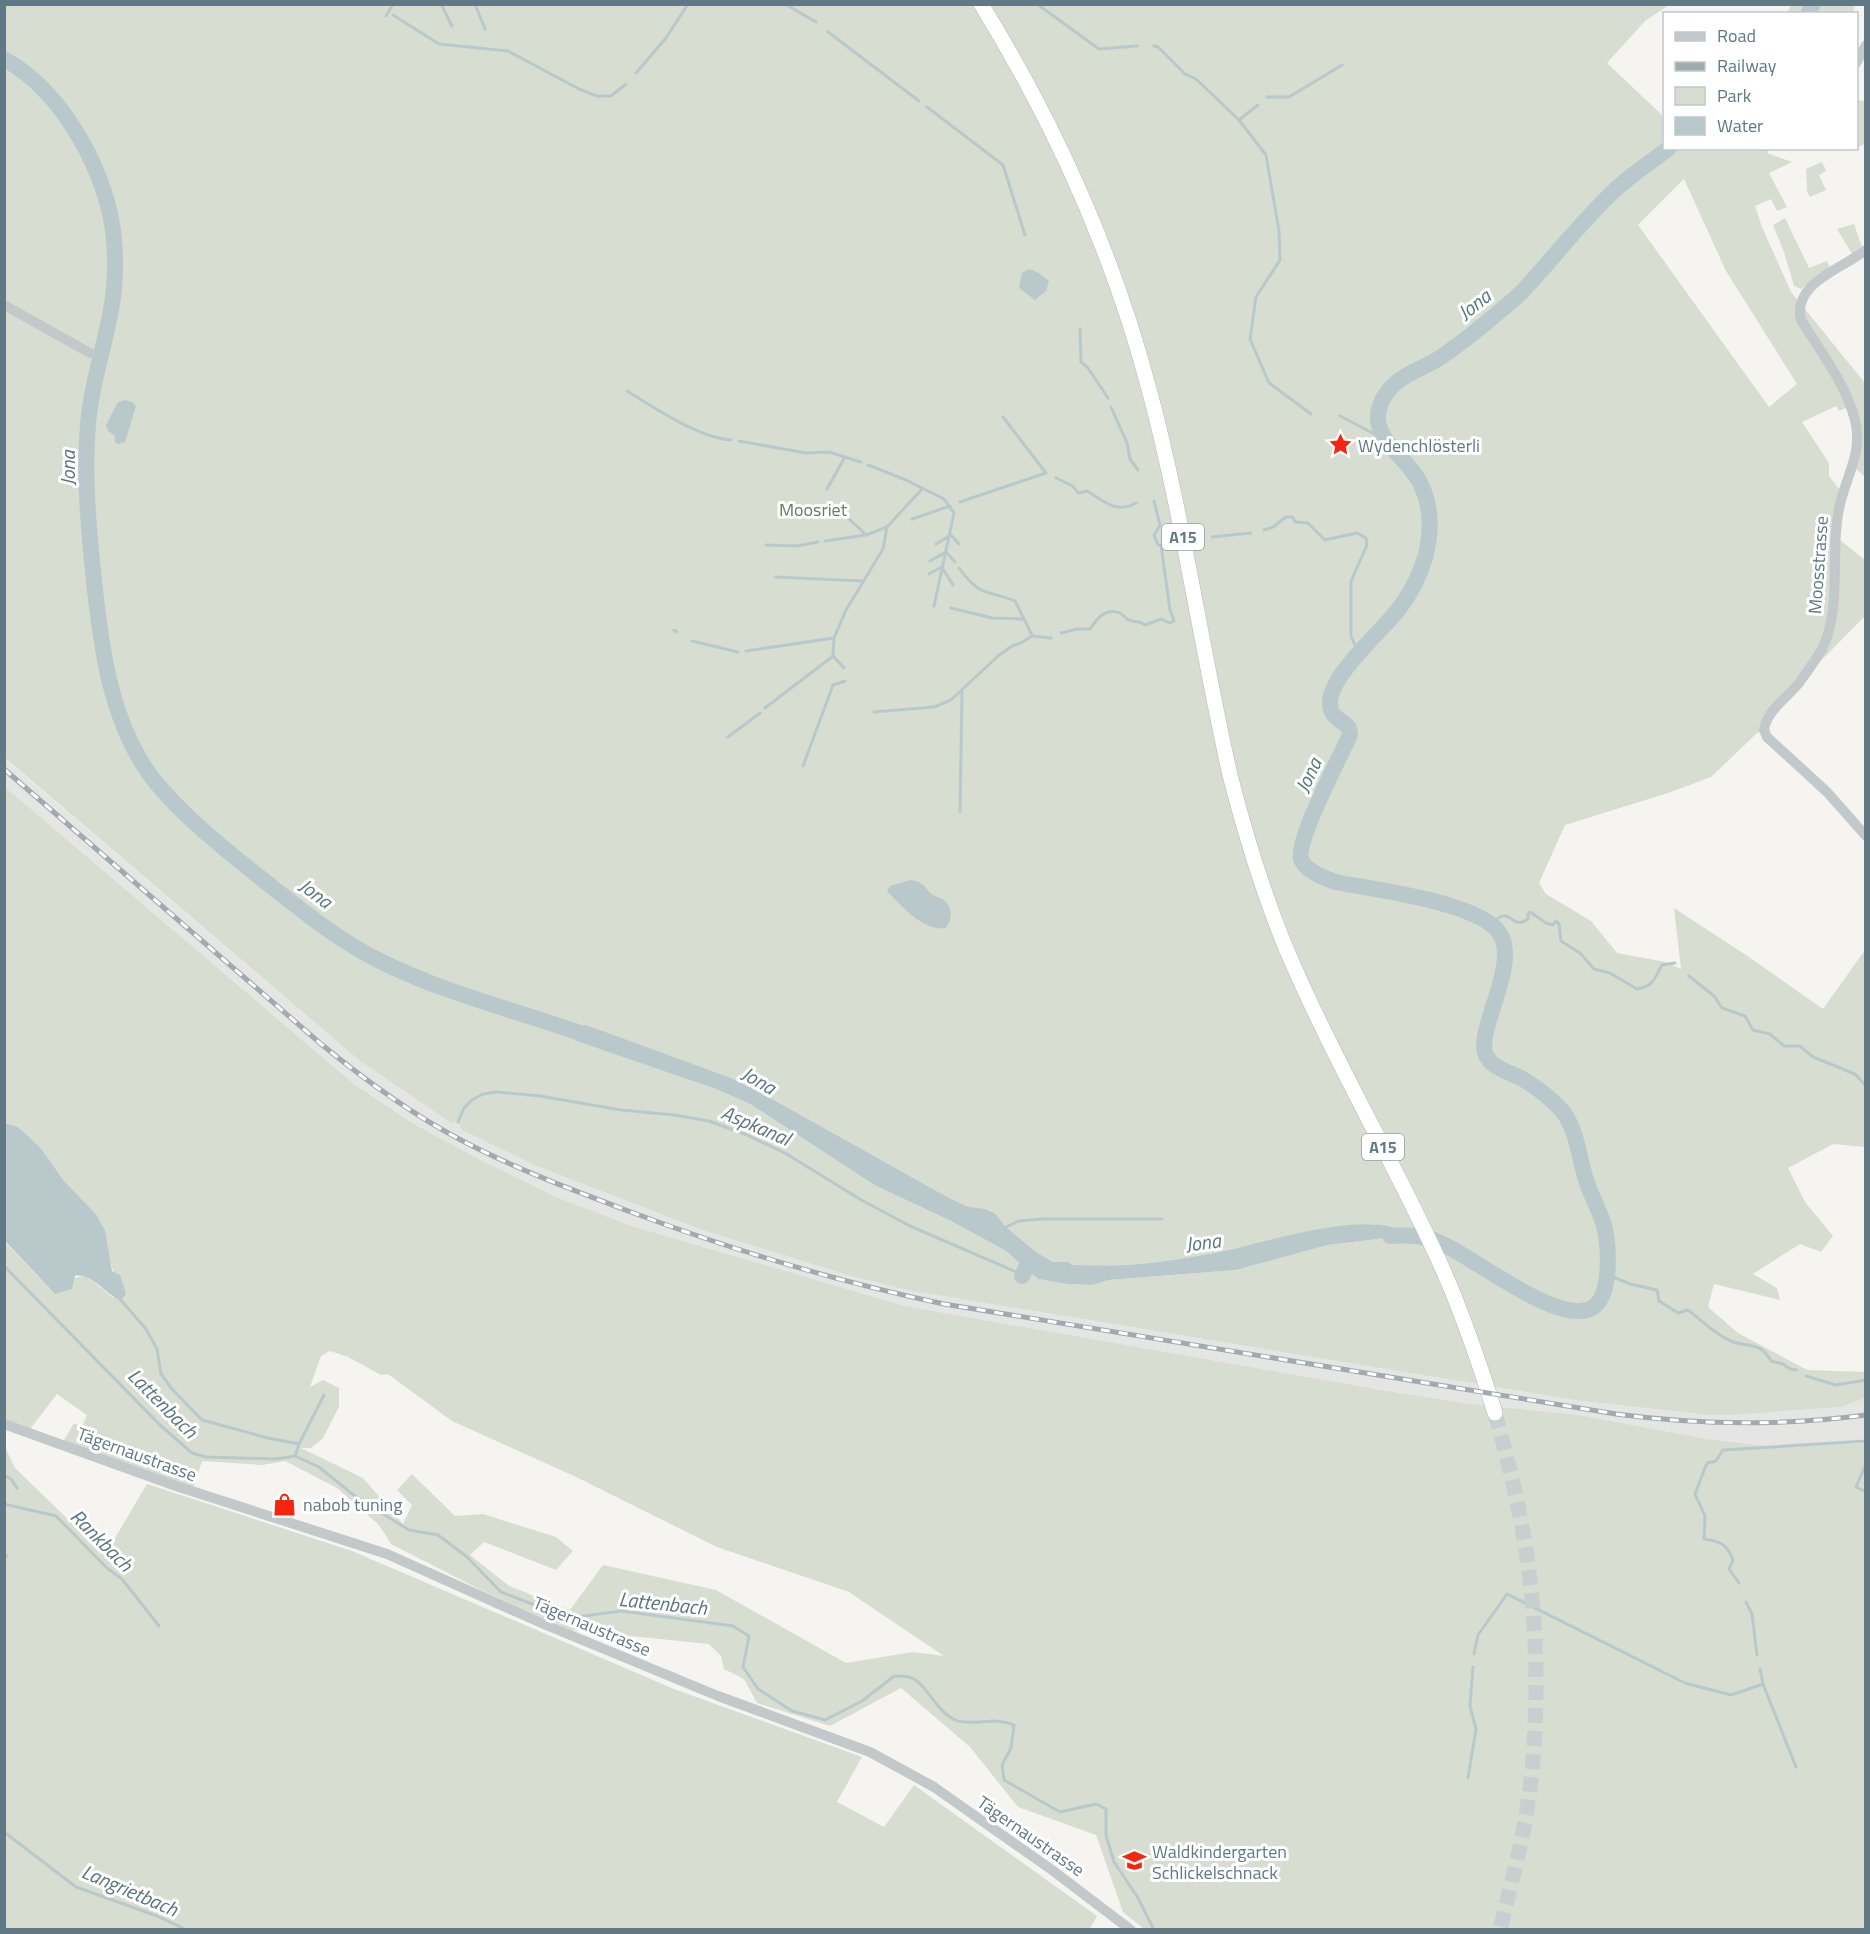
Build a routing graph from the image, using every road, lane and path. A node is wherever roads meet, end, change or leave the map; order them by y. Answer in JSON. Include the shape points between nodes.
{"nodes":[{"id":1,"x":981,"y":4,"type":"edge"},
{"id":2,"x":1866,"y":45,"type":"edge"},
{"id":3,"x":1858,"y":61,"type":"edge"},
{"id":4,"x":1866,"y":250,"type":"edge"},
{"id":5,"x":4,"y":305,"type":"edge"},
{"id":6,"x":90,"y":353,"type":"dead end"},
{"id":7,"x":1866,"y":836,"type":"edge"},
{"id":8,"x":1495,"y":1413,"type":"tunnel mouth"},
{"id":9,"x":4,"y":1424,"type":"edge"},
{"id":10,"x":1131,"y":1929,"type":"edge"}],
"edges":[{"from":1,"to":8,"type":"highway","number":"A15","via":[[1068,166],[1102,245],[1134,337],[1171,478],[1230,775],[1267,899],[1322,1028],[1450,1286]]},
{"from":2,"to":3,"type":"street"},
{"from":4,"to":7,"type":"street","name":"Moosstrasse","via":[[1813,285],[1800,300],[1801,320],[1840,385],[1855,420],[1857,455],[1836,526],[1828,633],[1812,666],[1769,715],[1764,730]]},
{"from":5,"to":6,"type":"street"},
{"from":9,"to":10,"type":"street","name":"Tägernaustrasse","via":[[176,1486],[387,1554],[718,1696],[870,1752],[934,1787]]}]}
